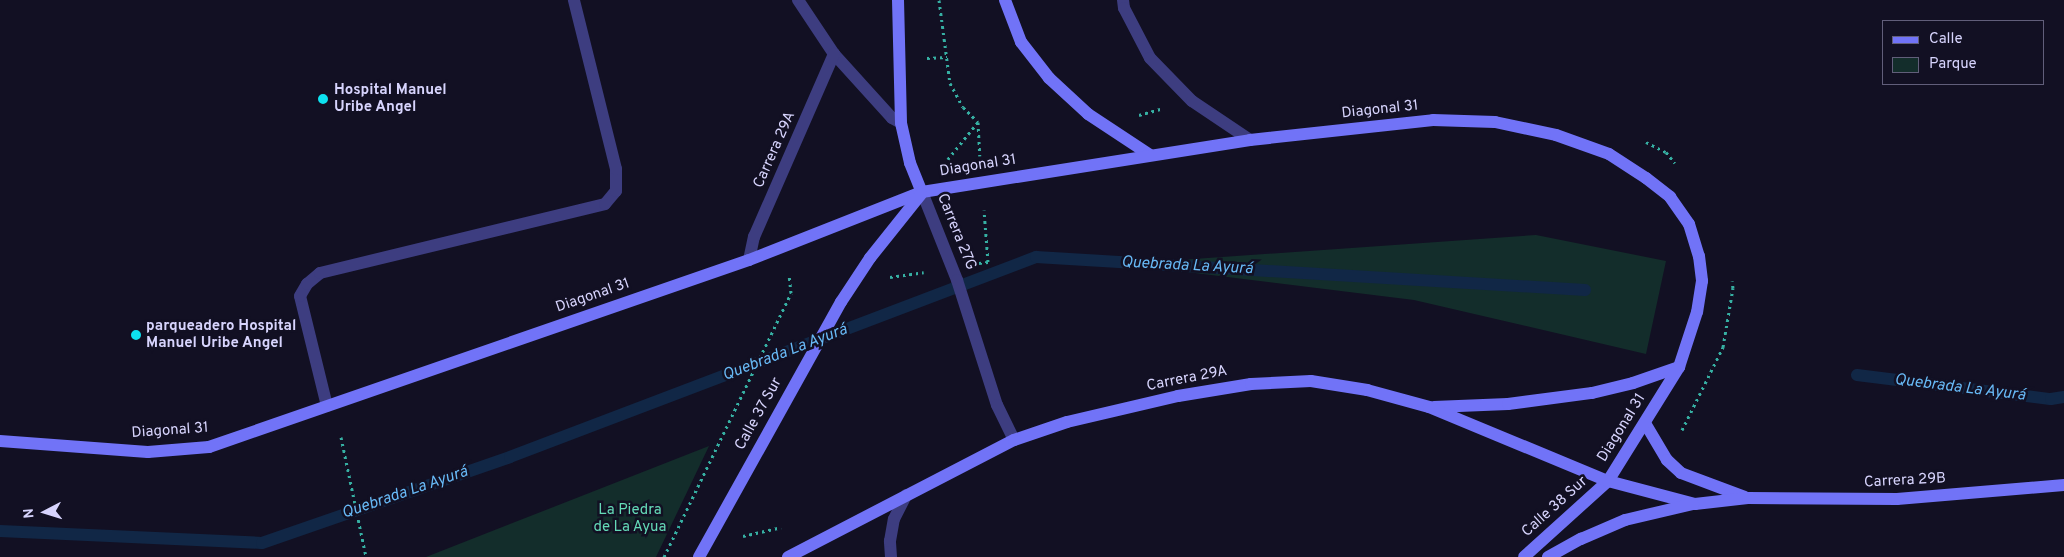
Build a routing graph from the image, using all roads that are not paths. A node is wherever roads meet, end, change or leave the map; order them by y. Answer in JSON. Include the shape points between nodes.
{"nodes":[{"id":1,"x":574,"y":0,"type":"edge"},
{"id":2,"x":798,"y":0,"type":"edge"},
{"id":3,"x":898,"y":0,"type":"edge"},
{"id":4,"x":1005,"y":0,"type":"edge"},
{"id":5,"x":1123,"y":0,"type":"edge"},
{"id":6,"x":834,"y":54,"type":"junction"},
{"id":7,"x":901,"y":123,"type":"junction"},
{"id":8,"x":1250,"y":140,"type":"junction"},
{"id":9,"x":1150,"y":155,"type":"junction"},
{"id":10,"x":922,"y":192,"type":"junction"},
{"id":11,"x":749,"y":260,"type":"junction"},
{"id":12,"x":1678,"y":367,"type":"junction"},
{"id":13,"x":327,"y":406,"type":"junction"},
{"id":14,"x":1429,"y":407,"type":"junction"},
{"id":15,"x":1645,"y":423,"type":"junction"},
{"id":16,"x":1014,"y":440,"type":"junction"},
{"id":17,"x":0,"y":441,"type":"edge"},
{"id":18,"x":1608,"y":481,"type":"junction"},
{"id":19,"x":2064,"y":485,"type":"edge"},
{"id":20,"x":906,"y":495,"type":"junction"},
{"id":21,"x":1748,"y":498,"type":"junction"},
{"id":22,"x":1694,"y":504,"type":"junction"},
{"id":23,"x":699,"y":557,"type":"edge"},
{"id":24,"x":788,"y":557,"type":"edge"},
{"id":25,"x":891,"y":557,"type":"edge"},
{"id":26,"x":1524,"y":557,"type":"edge"},
{"id":27,"x":1548,"y":557,"type":"edge"}],
"edges":[{"from":1,"to":13,"type":"street","via":[[616,169],[616,191],[605,204],[320,273],[307,284],[300,296]]},
{"from":2,"to":6,"type":"street"},
{"from":3,"to":7,"type":"main road","name":"Carrera 27G"},
{"from":4,"to":9,"type":"main road","via":[[1021,42],[1049,78],[1088,114]]},
{"from":5,"to":8,"type":"street","via":[[1150,58],[1172,83],[1208,113]]},
{"from":6,"to":7,"type":"street","via":[[892,118]]},
{"from":6,"to":11,"type":"street","name":"Carrera 29A","via":[[754,237]]},
{"from":7,"to":10,"type":"main road","name":"Carrera 27G","via":[[910,163]]},
{"from":8,"to":9,"type":"main road","name":"Diagonal 31"},
{"from":8,"to":12,"type":"main road","name":"Diagonal 31","via":[[1433,120],[1495,122],[1556,135],[1609,154],[1670,197],[1689,224],[1699,256],[1702,282]]},
{"from":9,"to":10,"type":"main road","name":"Diagonal 31"},
{"from":10,"to":11,"type":"main road","name":"Diagonal 31"},
{"from":10,"to":16,"type":"street","name":"Carrera 27G","via":[[957,280],[997,405]]},
{"from":10,"to":23,"type":"main road","name":"Calle 37 Sur","via":[[870,258],[830,320]]},
{"from":11,"to":13,"type":"main road","name":"Diagonal 31"},
{"from":12,"to":14,"type":"main road","via":[[1592,393],[1508,404]]},
{"from":12,"to":15,"type":"main road","name":"Diagonal 31"},
{"from":13,"to":17,"type":"main road","name":"Diagonal 31","via":[[209,447],[148,452]]},
{"from":14,"to":16,"type":"main road","name":"Carrera 29A","via":[[1367,390],[1311,382],[1251,384],[1178,396],[1067,422]]},
{"from":14,"to":18,"type":"main road","name":"Carrera 29A"},
{"from":15,"to":18,"type":"main road","name":"Diagonal 31"},
{"from":15,"to":21,"type":"main road","name":"Carrera 29B","via":[[1667,460],[1681,473]]},
{"from":16,"to":20,"type":"main road","name":"Carrera 29A"},
{"from":18,"to":22,"type":"main road","name":"Carrera 29B"},
{"from":18,"to":26,"type":"main road","name":"Calle 38 Sur"},
{"from":19,"to":21,"type":"main road","name":"Carrera 29B","via":[[1897,499]]},
{"from":20,"to":24,"type":"main road","name":"Carrera 29A"},
{"from":20,"to":25,"type":"street","via":[[894,519]]},
{"from":21,"to":22,"type":"main road","name":"Carrera 29B"},
{"from":22,"to":27,"type":"main road","via":[[1625,520]]}]}
